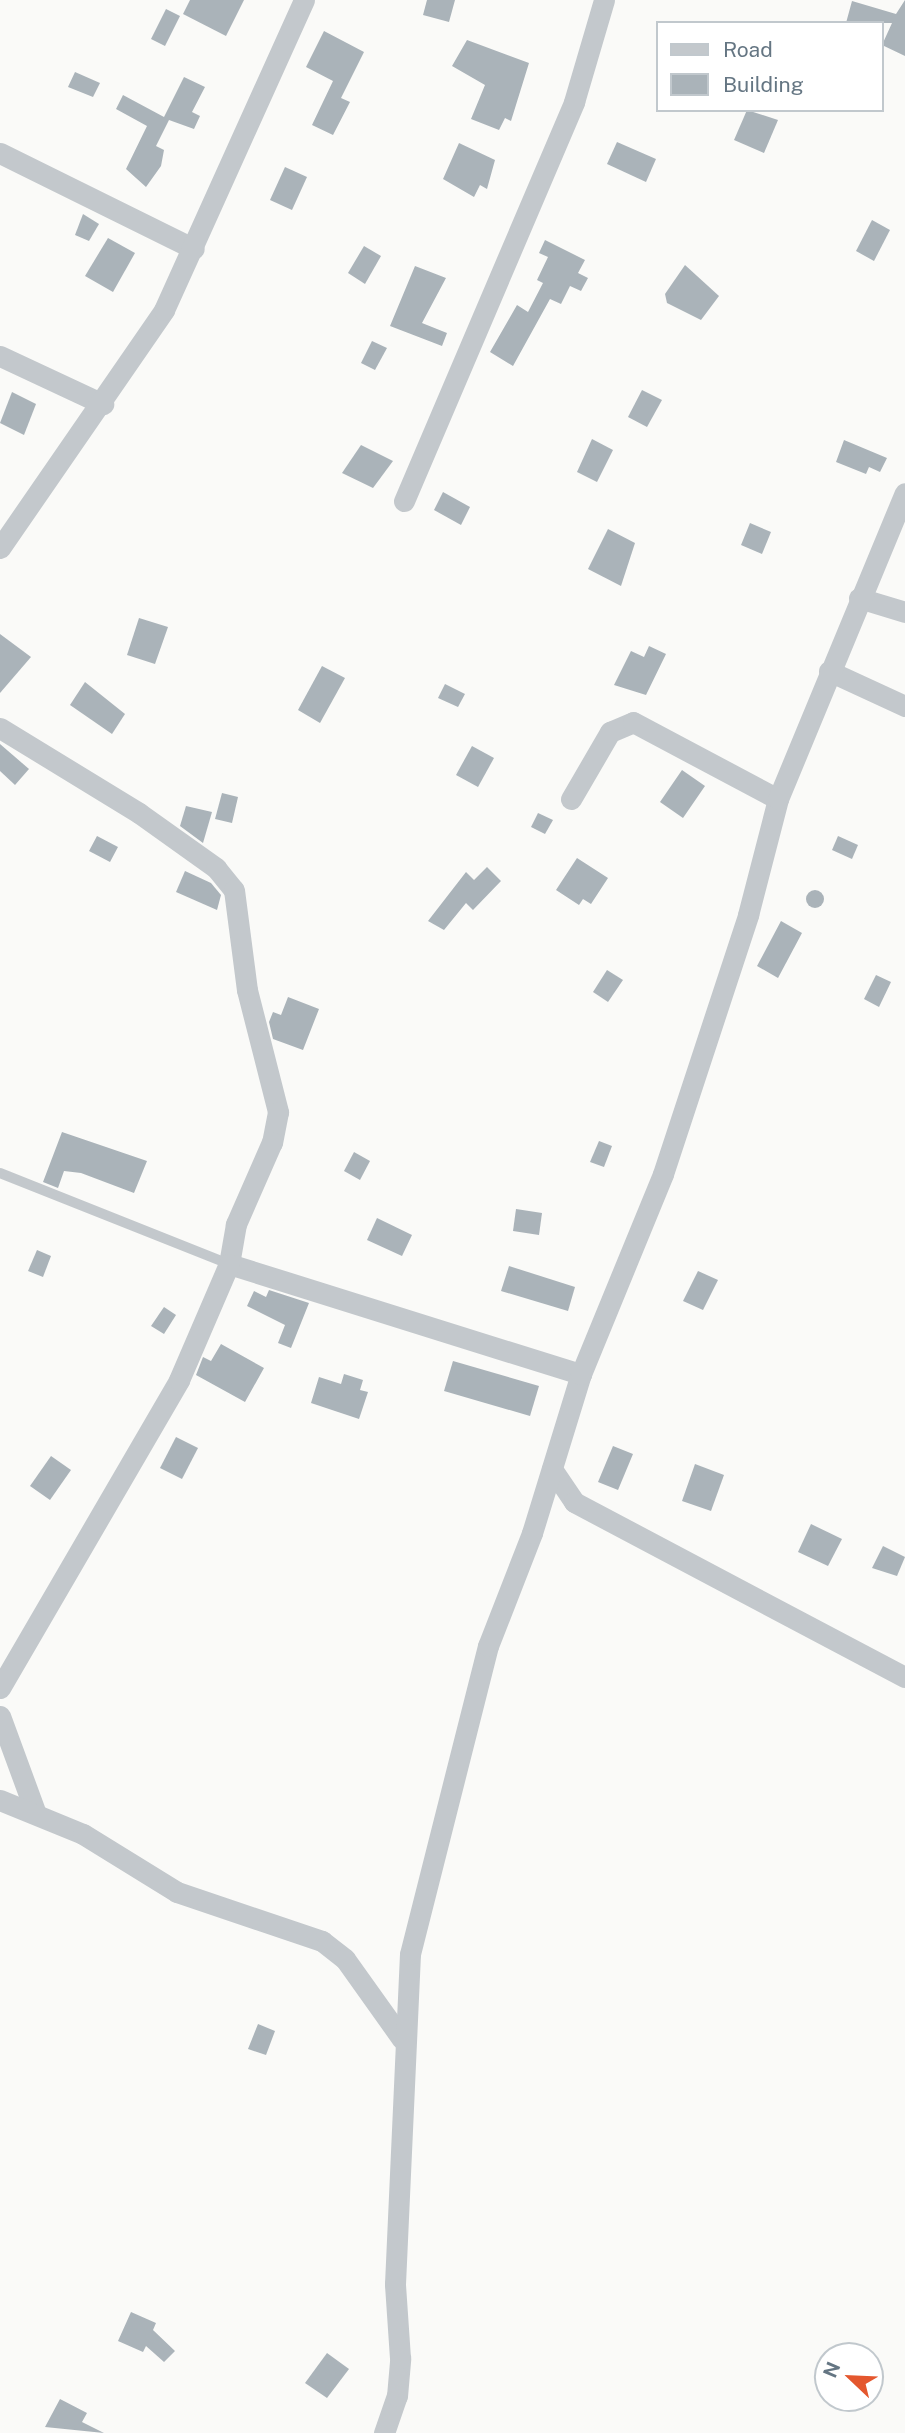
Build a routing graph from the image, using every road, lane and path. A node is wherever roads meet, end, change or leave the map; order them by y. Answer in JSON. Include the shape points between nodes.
{"nodes":[{"id":1,"x":304,"y":0,"type":"edge"},
{"id":2,"x":604,"y":0,"type":"edge"},
{"id":3,"x":0,"y":153,"type":"edge"},
{"id":4,"x":194,"y":249,"type":"junction"},
{"id":5,"x":0,"y":356,"type":"edge"},
{"id":6,"x":103,"y":404,"type":"junction"},
{"id":7,"x":905,"y":493,"type":"edge"},
{"id":8,"x":404,"y":501,"type":"dead end"},
{"id":9,"x":905,"y":519,"type":"edge"},
{"id":10,"x":884,"y":537,"type":"junction"},
{"id":11,"x":0,"y":548,"type":"edge"},
{"id":12,"x":859,"y":598,"type":"junction"},
{"id":13,"x":905,"y":612,"type":"edge"},
{"id":14,"x":829,"y":671,"type":"junction"},
{"id":15,"x":905,"y":706,"type":"edge"},
{"id":16,"x":0,"y":727,"type":"edge"},
{"id":17,"x":571,"y":799,"type":"dead end"},
{"id":18,"x":778,"y":799,"type":"junction"},
{"id":19,"x":0,"y":1173,"type":"edge"},
{"id":20,"x":229,"y":1264,"type":"junction"},
{"id":21,"x":581,"y":1374,"type":"junction"},
{"id":22,"x":552,"y":1469,"type":"junction"},
{"id":23,"x":905,"y":1677,"type":"edge"},
{"id":24,"x":0,"y":1688,"type":"edge"},
{"id":25,"x":0,"y":1716,"type":"edge"},
{"id":26,"x":0,"y":1800,"type":"edge"},
{"id":27,"x":36,"y":1814,"type":"junction"},
{"id":28,"x":402,"y":2039,"type":"junction"},
{"id":29,"x":384,"y":2433,"type":"edge"}],
"edges":[{"from":1,"to":4,"type":"street"},
{"from":2,"to":8,"type":"street","via":[[574,102]]},
{"from":3,"to":4,"type":"street"},
{"from":4,"to":6,"type":"street"},
{"from":5,"to":6,"type":"street"},
{"from":6,"to":11,"type":"street"},
{"from":7,"to":10,"type":"street"},
{"from":9,"to":10,"type":"street"},
{"from":10,"to":12,"type":"street"},
{"from":12,"to":13,"type":"street"},
{"from":12,"to":14,"type":"street"},
{"from":14,"to":15,"type":"street"},
{"from":14,"to":18,"type":"street"},
{"from":16,"to":20,"type":"street","via":[[139,813],[216,868],[234,890],[247,990],[278,1112],[272,1142],[236,1224]]},
{"from":17,"to":18,"type":"street","via":[[610,732],[632,722]]},
{"from":18,"to":21,"type":"street","via":[[748,915],[663,1174]]},
{"from":19,"to":20,"type":"lane"},
{"from":20,"to":21,"type":"street"},
{"from":20,"to":24,"type":"street","via":[[210,1320],[174,1391]]},
{"from":21,"to":22,"type":"street"},
{"from":22,"to":23,"type":"street","via":[[574,1502]]},
{"from":22,"to":28,"type":"street","via":[[488,1646],[451,1810],[418,1908]]},
{"from":25,"to":27,"type":"street"},
{"from":26,"to":27,"type":"street"},
{"from":27,"to":28,"type":"street","via":[[83,1834],[177,1892],[322,1941],[345,1959]]},
{"from":28,"to":29,"type":"street","via":[[404,2185],[395,2284],[400,2358],[397,2396]]}]}
